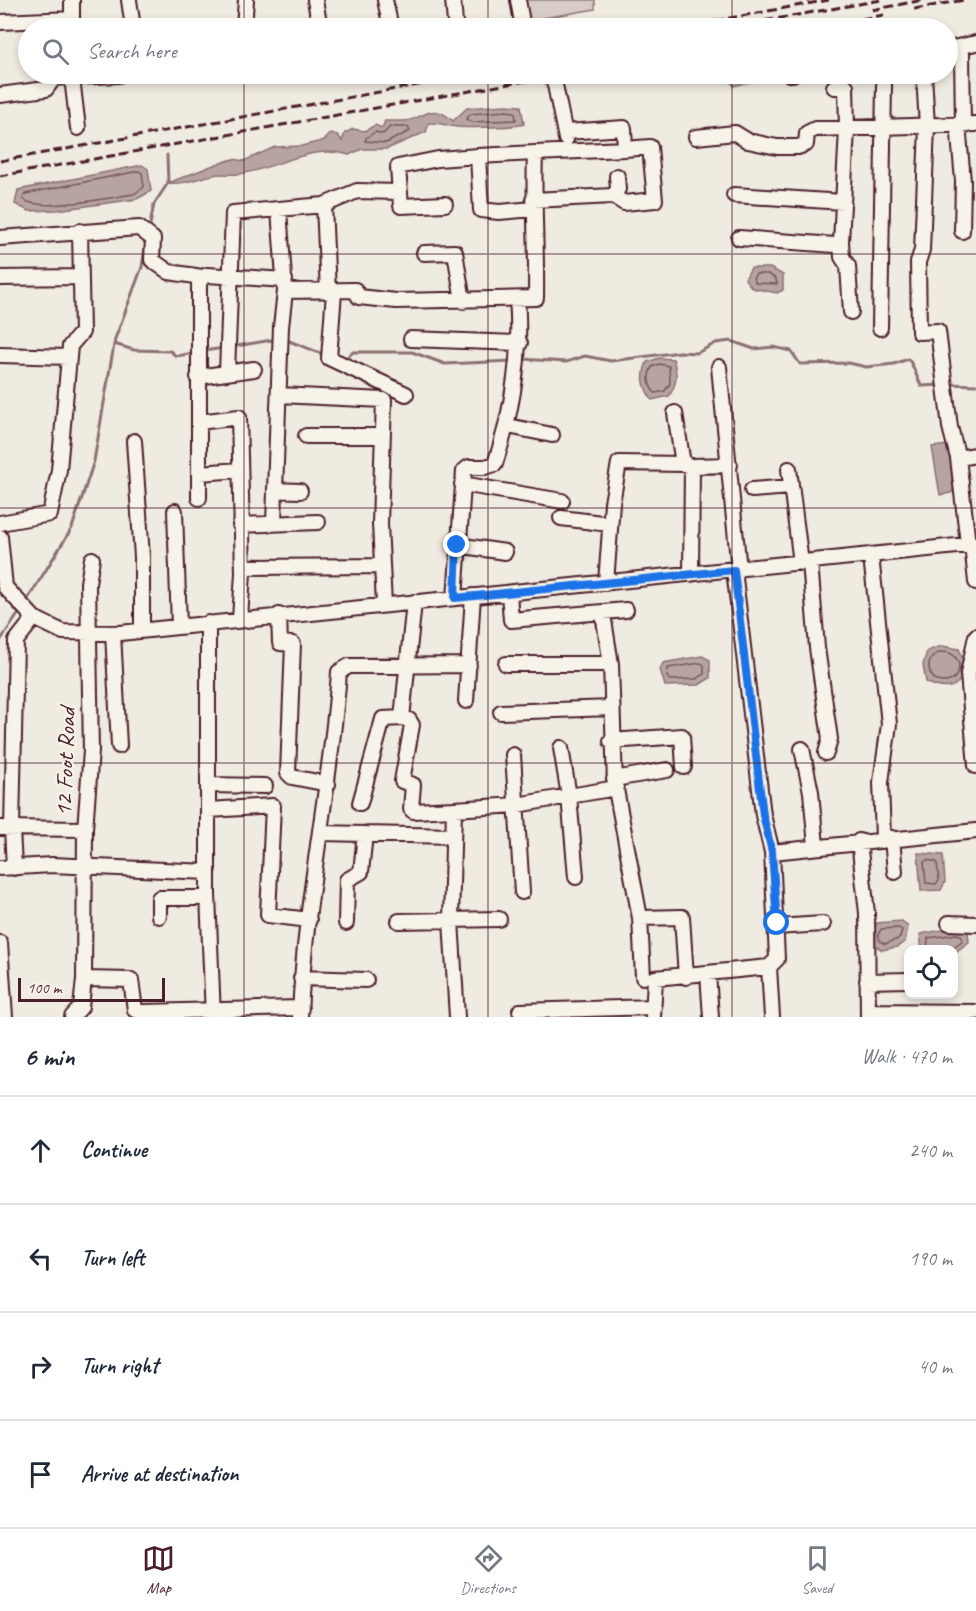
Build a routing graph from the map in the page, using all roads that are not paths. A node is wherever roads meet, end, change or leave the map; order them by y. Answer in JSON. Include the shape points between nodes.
{"nodes":[{"id":1,"x":72,"y":0,"type":"edge"},
{"id":2,"x":129,"y":0,"type":"edge"},
{"id":3,"x":246,"y":0,"type":"edge"},
{"id":4,"x":315,"y":0,"type":"edge"},
{"id":5,"x":385,"y":0,"type":"edge"},
{"id":6,"x":453,"y":0,"type":"edge"},
{"id":7,"x":518,"y":0,"type":"edge"},
{"id":8,"x":69,"y":18,"type":"edge"},
{"id":9,"x":132,"y":18,"type":"edge"},
{"id":10,"x":245,"y":18,"type":"edge"},
{"id":11,"x":318,"y":18,"type":"edge"},
{"id":12,"x":389,"y":18,"type":"edge"},
{"id":13,"x":455,"y":18,"type":"edge"},
{"id":14,"x":521,"y":18,"type":"edge"},
{"id":15,"x":0,"y":22,"type":"edge"},
{"id":16,"x":18,"y":23,"type":"edge"},
{"id":17,"x":976,"y":43,"type":"edge"},
{"id":18,"x":958,"y":47,"type":"edge"},
{"id":19,"x":958,"y":51,"type":"edge"},
{"id":20,"x":48,"y":84,"type":"edge"},
{"id":21,"x":73,"y":84,"type":"edge"},
{"id":22,"x":553,"y":84,"type":"edge"},
{"id":23,"x":925,"y":84,"type":"edge"},
{"id":24,"x":884,"y":85,"type":"dead end"},
{"id":25,"x":834,"y":87,"type":"dead end"},
{"id":26,"x":0,"y":95,"type":"edge"},
{"id":27,"x":966,"y":124,"type":"edge"},
{"id":28,"x":927,"y":127,"type":"junction"},
{"id":29,"x":78,"y":128,"type":"dead end"},
{"id":30,"x":885,"y":128,"type":"junction"},
{"id":31,"x":847,"y":129,"type":"junction"},
{"id":32,"x":567,"y":132,"type":"junction"},
{"id":33,"x":696,"y":137,"type":"dead end"},
{"id":34,"x":625,"y":149,"type":"junction"},
{"id":35,"x":566,"y":150,"type":"junction"},
{"id":36,"x":535,"y":153,"type":"junction"},
{"id":37,"x":478,"y":156,"type":"junction"},
{"id":38,"x":617,"y":176,"type":"dead end"},
{"id":39,"x":400,"y":192,"type":"junction"},
{"id":40,"x":734,"y":195,"type":"dead end"},
{"id":41,"x":613,"y":196,"type":"junction"},
{"id":42,"x":843,"y":202,"type":"junction"},
{"id":43,"x":445,"y":204,"type":"dead end"},
{"id":44,"x":324,"y":205,"type":"junction"},
{"id":45,"x":533,"y":205,"type":"junction"},
{"id":46,"x":279,"y":210,"type":"junction"},
{"id":47,"x":80,"y":231,"type":"junction"},
{"id":48,"x":962,"y":231,"type":"dead end"},
{"id":49,"x":0,"y":237,"type":"edge"},
{"id":50,"x":739,"y":238,"type":"dead end"},
{"id":51,"x":841,"y":242,"type":"junction"},
{"id":52,"x":424,"y":254,"type":"dead end"},
{"id":53,"x":231,"y":275,"type":"junction"},
{"id":54,"x":81,"y":277,"type":"junction"},
{"id":55,"x":202,"y":277,"type":"junction"},
{"id":56,"x":0,"y":278,"type":"edge"},
{"id":57,"x":285,"y":286,"type":"junction"},
{"id":58,"x":331,"y":292,"type":"junction"},
{"id":59,"x":517,"y":299,"type":"junction"},
{"id":60,"x":463,"y":301,"type":"junction"},
{"id":61,"x":850,"y":312,"type":"dead end"},
{"id":62,"x":880,"y":328,"type":"dead end"},
{"id":63,"x":411,"y":339,"type":"dead end"},
{"id":64,"x":520,"y":343,"type":"junction"},
{"id":65,"x":0,"y":355,"type":"edge"},
{"id":66,"x":69,"y":357,"type":"junction"},
{"id":67,"x":719,"y":367,"type":"dead end"},
{"id":68,"x":254,"y":369,"type":"dead end"},
{"id":69,"x":227,"y":373,"type":"junction"},
{"id":70,"x":198,"y":377,"type":"junction"},
{"id":71,"x":406,"y":394,"type":"dead end"},
{"id":72,"x":279,"y":395,"type":"junction"},
{"id":73,"x":675,"y":413,"type":"dead end"},
{"id":74,"x":199,"y":422,"type":"junction"},
{"id":75,"x":508,"y":426,"type":"junction"},
{"id":76,"x":552,"y":435,"type":"dead end"},
{"id":77,"x":306,"y":436,"type":"dead end"},
{"id":78,"x":383,"y":436,"type":"junction"},
{"id":79,"x":134,"y":441,"type":"dead end"},
{"id":80,"x":976,"y":454,"type":"edge"},
{"id":81,"x":958,"y":458,"type":"junction"},
{"id":82,"x":687,"y":465,"type":"junction"},
{"id":83,"x":730,"y":465,"type":"junction"},
{"id":84,"x":789,"y":469,"type":"dead end"},
{"id":85,"x":240,"y":470,"type":"junction"},
{"id":86,"x":199,"y":473,"type":"junction"},
{"id":87,"x":462,"y":484,"type":"junction"},
{"id":88,"x":791,"y":487,"type":"junction"},
{"id":89,"x":274,"y":490,"type":"junction"},
{"id":90,"x":752,"y":490,"type":"dead end"},
{"id":91,"x":300,"y":491,"type":"dead end"},
{"id":92,"x":199,"y":498,"type":"dead end"},
{"id":93,"x":562,"y":501,"type":"dead end"},
{"id":94,"x":175,"y":511,"type":"dead end"},
{"id":95,"x":561,"y":518,"type":"dead end"},
{"id":96,"x":318,"y":522,"type":"dead end"},
{"id":97,"x":0,"y":523,"type":"edge"},
{"id":98,"x":274,"y":524,"type":"junction"},
{"id":99,"x":610,"y":524,"type":"junction"},
{"id":100,"x":240,"y":525,"type":"junction"},
{"id":101,"x":0,"y":537,"type":"edge"},
{"id":102,"x":972,"y":544,"type":"edge"},
{"id":103,"x":457,"y":545,"type":"junction"},
{"id":104,"x":505,"y":552,"type":"dead end"},
{"id":105,"x":1,"y":553,"type":"edge"},
{"id":106,"x":871,"y":556,"type":"junction"},
{"id":107,"x":92,"y":559,"type":"dead end"},
{"id":108,"x":805,"y":563,"type":"junction"},
{"id":109,"x":382,"y":566,"type":"junction"},
{"id":110,"x":243,"y":567,"type":"junction"},
{"id":111,"x":737,"y":570,"type":"junction"},
{"id":112,"x":692,"y":574,"type":"junction"},
{"id":113,"x":976,"y":582,"type":"edge"},
{"id":114,"x":606,"y":583,"type":"junction"},
{"id":115,"x":2,"y":587,"type":"edge"},
{"id":116,"x":509,"y":593,"type":"junction"},
{"id":117,"x":473,"y":596,"type":"junction"},
{"id":118,"x":455,"y":598,"type":"junction"},
{"id":119,"x":414,"y":602,"type":"junction"},
{"id":120,"x":384,"y":605,"type":"junction"},
{"id":121,"x":626,"y":610,"type":"dead end"},
{"id":122,"x":28,"y":611,"type":"junction"},
{"id":123,"x":603,"y":614,"type":"junction"},
{"id":124,"x":279,"y":615,"type":"junction"},
{"id":125,"x":240,"y":619,"type":"junction"},
{"id":126,"x":208,"y":622,"type":"junction"},
{"id":127,"x":179,"y":626,"type":"junction"},
{"id":128,"x":142,"y":630,"type":"junction"},
{"id":129,"x":88,"y":632,"type":"junction"},
{"id":130,"x":113,"y":633,"type":"junction"},
{"id":131,"x":976,"y":636,"type":"edge"},
{"id":132,"x":409,"y":664,"type":"junction"},
{"id":133,"x":506,"y":664,"type":"dead end"},
{"id":134,"x":611,"y":664,"type":"junction"},
{"id":135,"x":468,"y":665,"type":"junction"},
{"id":136,"x":466,"y":701,"type":"dead end"},
{"id":137,"x":611,"y":708,"type":"junction"},
{"id":138,"x":501,"y":712,"type":"dead end"},
{"id":139,"x":402,"y":718,"type":"junction"},
{"id":140,"x":0,"y":727,"type":"edge"},
{"id":141,"x":15,"y":727,"type":"junction"},
{"id":142,"x":611,"y":741,"type":"junction"},
{"id":143,"x":119,"y":746,"type":"dead end"},
{"id":144,"x":561,"y":748,"type":"dead end"},
{"id":145,"x":802,"y":749,"type":"dead end"},
{"id":146,"x":826,"y":753,"type":"dead end"},
{"id":147,"x":513,"y":755,"type":"dead end"},
{"id":148,"x":684,"y":766,"type":"dead end"},
{"id":149,"x":976,"y":766,"type":"edge"},
{"id":150,"x":667,"y":770,"type":"dead end"},
{"id":151,"x":209,"y":784,"type":"junction"},
{"id":152,"x":328,"y":784,"type":"junction"},
{"id":153,"x":615,"y":784,"type":"junction"},
{"id":154,"x":265,"y":786,"type":"dead end"},
{"id":155,"x":568,"y":796,"type":"junction"},
{"id":156,"x":360,"y":803,"type":"dead end"},
{"id":157,"x":517,"y":805,"type":"junction"},
{"id":158,"x":454,"y":809,"type":"junction"},
{"id":159,"x":209,"y":810,"type":"junction"},
{"id":160,"x":6,"y":828,"type":"edge"},
{"id":161,"x":86,"y":828,"type":"junction"},
{"id":162,"x":976,"y":831,"type":"edge"},
{"id":163,"x":321,"y":833,"type":"junction"},
{"id":164,"x":365,"y":834,"type":"junction"},
{"id":165,"x":453,"y":836,"type":"junction"},
{"id":166,"x":887,"y":839,"type":"junction"},
{"id":167,"x":859,"y":841,"type":"junction"},
{"id":168,"x":816,"y":846,"type":"junction"},
{"id":169,"x":772,"y":852,"type":"junction"},
{"id":170,"x":86,"y":866,"type":"junction"},
{"id":171,"x":7,"y":868,"type":"edge"},
{"id":172,"x":208,"y":872,"type":"junction"},
{"id":173,"x":895,"y":872,"type":"dead end"},
{"id":174,"x":576,"y":877,"type":"dead end"},
{"id":175,"x":522,"y":892,"type":"dead end"},
{"id":176,"x":208,"y":898,"type":"junction"},
{"id":177,"x":159,"y":916,"type":"dead end"},
{"id":178,"x":640,"y":918,"type":"junction"},
{"id":179,"x":499,"y":919,"type":"dead end"},
{"id":180,"x":309,"y":920,"type":"junction"},
{"id":181,"x":399,"y":921,"type":"dead end"},
{"id":182,"x":451,"y":921,"type":"junction"},
{"id":183,"x":949,"y":922,"type":"dead end"},
{"id":184,"x":346,"y":923,"type":"dead end"},
{"id":185,"x":823,"y":924,"type":"dead end"},
{"id":186,"x":976,"y":924,"type":"edge"},
{"id":187,"x":776,"y":927,"type":"junction"},
{"id":188,"x":0,"y":943,"type":"edge"},
{"id":189,"x":769,"y":967,"type":"junction"},
{"id":190,"x":84,"y":972,"type":"junction"},
{"id":191,"x":708,"y":974,"type":"junction"},
{"id":192,"x":643,"y":977,"type":"dead end"},
{"id":193,"x":686,"y":977,"type":"junction"},
{"id":194,"x":301,"y":978,"type":"junction"},
{"id":195,"x":366,"y":980,"type":"dead end"},
{"id":196,"x":904,"y":980,"type":"edge"},
{"id":197,"x":867,"y":981,"type":"junction"},
{"id":198,"x":520,"y":1011,"type":"dead end"},
{"id":199,"x":654,"y":1012,"type":"edge"},
{"id":200,"x":212,"y":1013,"type":"edge"},
{"id":201,"x":301,"y":1013,"type":"edge"},
{"id":202,"x":868,"y":1014,"type":"edge"},
{"id":203,"x":968,"y":1014,"type":"edge"},
{"id":204,"x":143,"y":1015,"type":"edge"},
{"id":205,"x":5,"y":1017,"type":"edge"},
{"id":206,"x":72,"y":1017,"type":"edge"},
{"id":207,"x":457,"y":1017,"type":"edge"},
{"id":208,"x":711,"y":1017,"type":"edge"},
{"id":209,"x":772,"y":1017,"type":"edge"}],
"edges":[{"from":1,"to":8,"type":"street"},
{"from":2,"to":9,"type":"street"},
{"from":3,"to":10,"type":"street"},
{"from":4,"to":11,"type":"street"},
{"from":5,"to":12,"type":"street"},
{"from":6,"to":13,"type":"street"},
{"from":7,"to":14,"type":"street"},
{"from":15,"to":16,"type":"street"},
{"from":17,"to":18,"type":"street"},
{"from":19,"to":27,"type":"street","via":[[962,54]]},
{"from":20,"to":26,"type":"street","via":[[46,89]]},
{"from":21,"to":29,"type":"street"},
{"from":22,"to":32,"type":"street"},
{"from":23,"to":28,"type":"street"},
{"from":24,"to":30,"type":"street"},
{"from":25,"to":31,"type":"street","via":[[846,86]]},
{"from":27,"to":28,"type":"street"},
{"from":27,"to":48,"type":"street"},
{"from":28,"to":30,"type":"street"},
{"from":28,"to":81,"type":"street","via":[[922,250],[918,262],[920,332],[938,331],[950,427]]},
{"from":30,"to":31,"type":"street"},
{"from":30,"to":62,"type":"street"},
{"from":31,"to":33,"type":"street","via":[[810,130],[806,144],[798,147],[748,141],[735,133]]},
{"from":31,"to":42,"type":"street"},
{"from":32,"to":34,"type":"street","via":[[624,128]]},
{"from":32,"to":35,"type":"street"},
{"from":34,"to":35,"type":"street"},
{"from":34,"to":41,"type":"street","via":[[650,147],[655,200],[624,203]]},
{"from":35,"to":36,"type":"street"},
{"from":36,"to":37,"type":"street"},
{"from":36,"to":45,"type":"street"},
{"from":37,"to":39,"type":"street","via":[[398,167]]},
{"from":37,"to":45,"type":"street","via":[[481,210],[499,212]]},
{"from":38,"to":41,"type":"street","via":[[618,189]]},
{"from":39,"to":43,"type":"street","via":[[401,206]]},
{"from":39,"to":44,"type":"street","via":[[357,191]]},
{"from":40,"to":42,"type":"street"},
{"from":41,"to":45,"type":"street"},
{"from":42,"to":51,"type":"street"},
{"from":44,"to":46,"type":"street"},
{"from":44,"to":58,"type":"street"},
{"from":45,"to":59,"type":"street","via":[[536,298]]},
{"from":46,"to":53,"type":"street","via":[[233,213]]},
{"from":46,"to":57,"type":"street"},
{"from":47,"to":49,"type":"street"},
{"from":47,"to":54,"type":"street"},
{"from":47,"to":55,"type":"street","via":[[139,228],[153,239],[152,260],[169,272]]},
{"from":50,"to":51,"type":"street","via":[[835,245]]},
{"from":51,"to":61,"type":"street","via":[[842,257],[848,266]]},
{"from":52,"to":60,"type":"street","via":[[454,252]]},
{"from":53,"to":55,"type":"street"},
{"from":53,"to":57,"type":"street"},
{"from":53,"to":69,"type":"street"},
{"from":54,"to":56,"type":"street"},
{"from":54,"to":66,"type":"street","via":[[82,332],[70,346]]},
{"from":55,"to":70,"type":"street"},
{"from":57,"to":58,"type":"street"},
{"from":57,"to":72,"type":"street"},
{"from":58,"to":60,"type":"street","via":[[356,290],[359,297],[396,301]]},
{"from":58,"to":71,"type":"street","via":[[329,358]]},
{"from":59,"to":60,"type":"street"},
{"from":59,"to":64,"type":"street"},
{"from":63,"to":64,"type":"street"},
{"from":64,"to":75,"type":"street"},
{"from":65,"to":66,"type":"street"},
{"from":66,"to":97,"type":"street","via":[[59,470],[50,514]]},
{"from":67,"to":83,"type":"street"},
{"from":68,"to":69,"type":"street"},
{"from":69,"to":70,"type":"street"},
{"from":70,"to":74,"type":"street"},
{"from":72,"to":78,"type":"street","via":[[384,400]]},
{"from":72,"to":89,"type":"street"},
{"from":73,"to":82,"type":"street"},
{"from":74,"to":85,"type":"street","via":[[239,417]]},
{"from":74,"to":86,"type":"street"},
{"from":75,"to":76,"type":"street"},
{"from":75,"to":87,"type":"street","via":[[495,464],[466,468]]},
{"from":77,"to":78,"type":"street"},
{"from":78,"to":109,"type":"street"},
{"from":79,"to":128,"type":"street","via":[[142,557]]},
{"from":80,"to":81,"type":"street"},
{"from":81,"to":102,"type":"street"},
{"from":82,"to":83,"type":"street"},
{"from":82,"to":99,"type":"street","via":[[619,463]]},
{"from":82,"to":112,"type":"street"},
{"from":83,"to":111,"type":"street"},
{"from":84,"to":88,"type":"street"},
{"from":85,"to":86,"type":"street"},
{"from":85,"to":100,"type":"street"},
{"from":86,"to":92,"type":"street"},
{"from":87,"to":93,"type":"street"},
{"from":87,"to":103,"type":"street"},
{"from":88,"to":90,"type":"street"},
{"from":88,"to":108,"type":"street"},
{"from":89,"to":91,"type":"street"},
{"from":89,"to":98,"type":"street"},
{"from":94,"to":127,"type":"street"},
{"from":95,"to":99,"type":"street"},
{"from":96,"to":98,"type":"street"},
{"from":98,"to":100,"type":"street"},
{"from":99,"to":114,"type":"street"},
{"from":100,"to":110,"type":"street"},
{"from":101,"to":105,"type":"street"},
{"from":102,"to":106,"type":"street"},
{"from":102,"to":113,"type":"street"},
{"from":103,"to":104,"type":"street"},
{"from":103,"to":118,"type":"street"},
{"from":105,"to":115,"type":"street"},
{"from":106,"to":108,"type":"street"},
{"from":106,"to":166,"type":"street","via":[[889,724],[881,782]]},
{"from":107,"to":129,"type":"street","name":"12 Foot Road"},
{"from":108,"to":111,"type":"street"},
{"from":108,"to":146,"type":"street","via":[[830,739]]},
{"from":109,"to":110,"type":"street"},
{"from":109,"to":120,"type":"street"},
{"from":110,"to":125,"type":"street"},
{"from":111,"to":112,"type":"street"},
{"from":111,"to":169,"type":"street","via":[[763,815]]},
{"from":112,"to":114,"type":"street"},
{"from":114,"to":116,"type":"street"},
{"from":115,"to":122,"type":"street"},
{"from":116,"to":117,"type":"street"},
{"from":116,"to":123,"type":"street","via":[[511,620]]},
{"from":117,"to":118,"type":"street"},
{"from":117,"to":135,"type":"street"},
{"from":118,"to":119,"type":"street"},
{"from":119,"to":120,"type":"street"},
{"from":119,"to":132,"type":"street"},
{"from":120,"to":124,"type":"street"},
{"from":121,"to":123,"type":"street"},
{"from":122,"to":129,"type":"street","via":[[63,632]]},
{"from":122,"to":141,"type":"street","via":[[16,641]]},
{"from":123,"to":134,"type":"street"},
{"from":124,"to":125,"type":"street"},
{"from":124,"to":152,"type":"street","via":[[280,643],[293,644],[288,773]]},
{"from":125,"to":126,"type":"street"},
{"from":126,"to":127,"type":"street"},
{"from":126,"to":151,"type":"street"},
{"from":127,"to":128,"type":"street"},
{"from":128,"to":130,"type":"street"},
{"from":129,"to":130,"type":"street"},
{"from":129,"to":161,"type":"street","name":"12 Foot Road","via":[[91,751]]},
{"from":130,"to":143,"type":"street"},
{"from":131,"to":149,"type":"street","via":[[969,692]]},
{"from":132,"to":135,"type":"street"},
{"from":132,"to":139,"type":"street"},
{"from":132,"to":152,"type":"street","via":[[349,666],[339,672]]},
{"from":133,"to":134,"type":"street"},
{"from":134,"to":137,"type":"street"},
{"from":135,"to":136,"type":"street"},
{"from":137,"to":138,"type":"street"},
{"from":137,"to":142,"type":"street"},
{"from":139,"to":156,"type":"street","via":[[383,719]]},
{"from":139,"to":158,"type":"street","via":[[412,725],[401,780],[413,785],[411,810]]},
{"from":140,"to":141,"type":"street"},
{"from":141,"to":160,"type":"street"},
{"from":142,"to":148,"type":"street","via":[[682,736]]},
{"from":142,"to":153,"type":"street"},
{"from":144,"to":155,"type":"street"},
{"from":145,"to":168,"type":"street"},
{"from":147,"to":157,"type":"street"},
{"from":150,"to":153,"type":"street"},
{"from":151,"to":154,"type":"street"},
{"from":151,"to":159,"type":"street"},
{"from":152,"to":163,"type":"street"},
{"from":153,"to":155,"type":"street"},
{"from":153,"to":178,"type":"street"},
{"from":155,"to":157,"type":"street"},
{"from":155,"to":174,"type":"street"},
{"from":157,"to":158,"type":"street"},
{"from":157,"to":175,"type":"street"},
{"from":158,"to":165,"type":"street"},
{"from":159,"to":172,"type":"street"},
{"from":159,"to":180,"type":"street","via":[[273,806],[268,915]]},
{"from":160,"to":161,"type":"street"},
{"from":160,"to":171,"type":"street"},
{"from":161,"to":170,"type":"street","name":"12 Foot Road"},
{"from":162,"to":166,"type":"street"},
{"from":163,"to":164,"type":"street"},
{"from":163,"to":180,"type":"street"},
{"from":164,"to":165,"type":"street"},
{"from":164,"to":184,"type":"street","via":[[361,872],[347,880]]},
{"from":165,"to":182,"type":"street"},
{"from":166,"to":167,"type":"street"},
{"from":166,"to":173,"type":"street"},
{"from":167,"to":168,"type":"street"},
{"from":167,"to":197,"type":"street","via":[[867,913]]},
{"from":168,"to":169,"type":"street"},
{"from":169,"to":187,"type":"street"},
{"from":170,"to":171,"type":"street"},
{"from":170,"to":172,"type":"street"},
{"from":170,"to":190,"type":"street","name":"12 Foot Road"},
{"from":172,"to":176,"type":"street"},
{"from":176,"to":177,"type":"street","via":[[159,898]]},
{"from":176,"to":200,"type":"street"},
{"from":178,"to":192,"type":"street"},
{"from":178,"to":193,"type":"street","via":[[682,917]]},
{"from":179,"to":182,"type":"street"},
{"from":180,"to":194,"type":"street"},
{"from":181,"to":182,"type":"street"},
{"from":182,"to":207,"type":"street"},
{"from":183,"to":186,"type":"street"},
{"from":185,"to":187,"type":"street"},
{"from":187,"to":189,"type":"street","via":[[777,958]]},
{"from":188,"to":205,"type":"street"},
{"from":189,"to":191,"type":"street"},
{"from":189,"to":209,"type":"street"},
{"from":190,"to":204,"type":"street","via":[[131,980],[135,1010]]},
{"from":190,"to":206,"type":"street","name":"12 Foot Road","via":[[81,1007]]},
{"from":191,"to":193,"type":"street"},
{"from":191,"to":208,"type":"street"},
{"from":193,"to":199,"type":"street","via":[[655,978]]},
{"from":194,"to":195,"type":"street"},
{"from":194,"to":201,"type":"street"},
{"from":196,"to":197,"type":"street"},
{"from":197,"to":202,"type":"street"},
{"from":198,"to":199,"type":"street"},
{"from":200,"to":201,"type":"street"},
{"from":200,"to":204,"type":"street"},
{"from":202,"to":203,"type":"street"}]}
